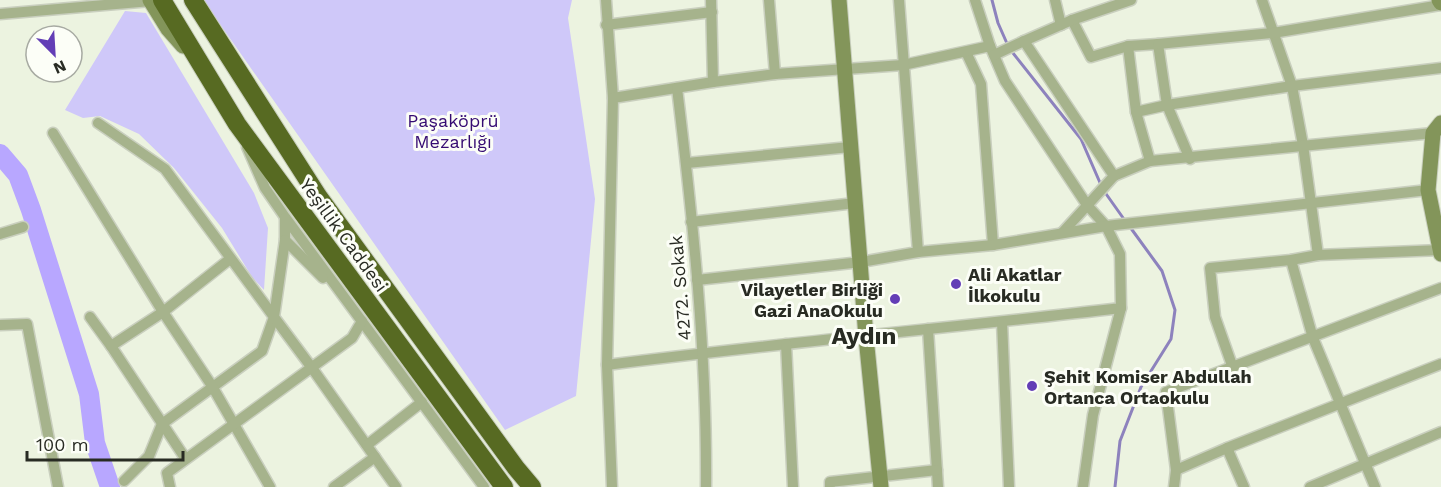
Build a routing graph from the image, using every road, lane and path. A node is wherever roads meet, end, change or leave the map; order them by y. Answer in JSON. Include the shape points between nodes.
{"nodes":[{"id":1,"x":154,"y":0,"type":"edge"},
{"id":2,"x":193,"y":0,"type":"edge"},
{"id":3,"x":606,"y":0,"type":"edge"},
{"id":4,"x":711,"y":0,"type":"edge"},
{"id":5,"x":769,"y":0,"type":"edge"},
{"id":6,"x":838,"y":0,"type":"edge"},
{"id":7,"x":899,"y":0,"type":"edge"},
{"id":8,"x":975,"y":0,"type":"edge"},
{"id":9,"x":1055,"y":0,"type":"edge"},
{"id":10,"x":1131,"y":0,"type":"edge"},
{"id":11,"x":1262,"y":0,"type":"edge"},
{"id":12,"x":1440,"y":3,"type":"edge"},
{"id":13,"x":712,"y":12,"type":"junction"},
{"id":14,"x":0,"y":14,"type":"edge"},
{"id":15,"x":1066,"y":22,"type":"junction"},
{"id":16,"x":606,"y":25,"type":"junction"},
{"id":17,"x":1273,"y":33,"type":"junction"},
{"id":18,"x":1024,"y":41,"type":"junction"},
{"id":19,"x":1158,"y":44,"type":"junction"},
{"id":20,"x":1128,"y":46,"type":"junction"},
{"id":21,"x":992,"y":50,"type":"junction"},
{"id":22,"x":966,"y":52,"type":"junction"},
{"id":23,"x":903,"y":65,"type":"junction"},
{"id":24,"x":1441,"y":68,"type":"edge"},
{"id":25,"x":843,"y":70,"type":"junction"},
{"id":26,"x":775,"y":74,"type":"junction"},
{"id":27,"x":713,"y":82,"type":"junction"},
{"id":28,"x":1292,"y":86,"type":"junction"},
{"id":29,"x":677,"y":88,"type":"junction"},
{"id":30,"x":613,"y":98,"type":"junction"},
{"id":31,"x":1167,"y":105,"type":"junction"},
{"id":32,"x":1136,"y":112,"type":"junction"},
{"id":33,"x":98,"y":123,"type":"dead end"},
{"id":34,"x":237,"y":124,"type":"junction"},
{"id":35,"x":1437,"y":128,"type":"edge"},
{"id":36,"x":53,"y":133,"type":"dead end"},
{"id":37,"x":1303,"y":145,"type":"junction"},
{"id":38,"x":850,"y":147,"type":"junction"},
{"id":39,"x":1190,"y":159,"type":"junction"},
{"id":40,"x":1150,"y":161,"type":"junction"},
{"id":41,"x":687,"y":163,"type":"junction"},
{"id":42,"x":1114,"y":176,"type":"junction"},
{"id":43,"x":1428,"y":190,"type":"junction"},
{"id":44,"x":855,"y":203,"type":"junction"},
{"id":45,"x":1311,"y":203,"type":"junction"},
{"id":46,"x":1087,"y":205,"type":"junction"},
{"id":47,"x":285,"y":217,"type":"junction"},
{"id":48,"x":691,"y":222,"type":"junction"},
{"id":49,"x":1106,"y":226,"type":"junction"},
{"id":50,"x":23,"y":227,"type":"dead end"},
{"id":51,"x":1062,"y":233,"type":"junction"},
{"id":52,"x":0,"y":234,"type":"edge"},
{"id":53,"x":285,"y":240,"type":"junction"},
{"id":54,"x":993,"y":246,"type":"junction"},
{"id":55,"x":1440,"y":251,"type":"edge"},
{"id":56,"x":918,"y":252,"type":"junction"},
{"id":57,"x":1318,"y":255,"type":"junction"},
{"id":58,"x":230,"y":259,"type":"junction"},
{"id":59,"x":1291,"y":260,"type":"junction"},
{"id":60,"x":861,"y":262,"type":"junction"},
{"id":61,"x":697,"y":280,"type":"junction"},
{"id":62,"x":1441,"y":288,"type":"edge"},
{"id":63,"x":352,"y":308,"type":"junction"},
{"id":64,"x":1121,"y":308,"type":"junction"},
{"id":65,"x":163,"y":312,"type":"junction"},
{"id":66,"x":90,"y":317,"type":"dead end"},
{"id":67,"x":274,"y":317,"type":"junction"},
{"id":68,"x":362,"y":321,"type":"junction"},
{"id":69,"x":1002,"y":322,"type":"junction"},
{"id":70,"x":0,"y":325,"type":"edge"},
{"id":71,"x":928,"y":329,"type":"junction"},
{"id":72,"x":866,"y":337,"type":"junction"},
{"id":73,"x":1313,"y":338,"type":"junction"},
{"id":74,"x":786,"y":344,"type":"junction"},
{"id":75,"x":111,"y":346,"type":"junction"},
{"id":76,"x":702,"y":353,"type":"junction"},
{"id":77,"x":1441,"y":364,"type":"edge"},
{"id":78,"x":607,"y":365,"type":"junction"},
{"id":79,"x":312,"y":368,"type":"junction"},
{"id":80,"x":1233,"y":368,"type":"junction"},
{"id":81,"x":212,"y":386,"type":"junction"},
{"id":82,"x":422,"y":402,"type":"junction"},
{"id":83,"x":1340,"y":403,"type":"junction"},
{"id":84,"x":162,"y":423,"type":"junction"},
{"id":85,"x":235,"y":424,"type":"junction"},
{"id":86,"x":1441,"y":432,"type":"edge"},
{"id":87,"x":367,"y":445,"type":"junction"},
{"id":88,"x":1227,"y":448,"type":"junction"},
{"id":89,"x":375,"y":457,"type":"junction"},
{"id":90,"x":185,"y":458,"type":"junction"},
{"id":91,"x":1366,"y":464,"type":"junction"},
{"id":92,"x":1176,"y":470,"type":"junction"},
{"id":93,"x":937,"y":471,"type":"junction"},
{"id":94,"x":124,"y":481,"type":"dead end"},
{"id":95,"x":881,"y":482,"type":"edge"},
{"id":96,"x":58,"y":487,"type":"edge"},
{"id":97,"x":170,"y":487,"type":"edge"},
{"id":98,"x":270,"y":487,"type":"edge"},
{"id":99,"x":334,"y":487,"type":"edge"},
{"id":100,"x":396,"y":487,"type":"edge"},
{"id":101,"x":484,"y":487,"type":"edge"},
{"id":102,"x":504,"y":487,"type":"edge"},
{"id":103,"x":532,"y":487,"type":"edge"},
{"id":104,"x":612,"y":487,"type":"edge"},
{"id":105,"x":706,"y":487,"type":"edge"},
{"id":106,"x":794,"y":487,"type":"edge"},
{"id":107,"x":830,"y":487,"type":"edge"},
{"id":108,"x":938,"y":487,"type":"edge"},
{"id":109,"x":1009,"y":487,"type":"edge"},
{"id":110,"x":1083,"y":487,"type":"edge"},
{"id":111,"x":1174,"y":487,"type":"edge"},
{"id":112,"x":1244,"y":487,"type":"edge"},
{"id":113,"x":1310,"y":487,"type":"edge"},
{"id":114,"x":1376,"y":487,"type":"edge"}],
"edges":[{"from":1,"to":14,"type":"street"},
{"from":1,"to":34,"type":"highway","name":"Yeşillik Caddesi"},
{"from":2,"to":103,"type":"highway","name":"Yeşillik Caddesi","via":[[318,195]]},
{"from":3,"to":16,"type":"street"},
{"from":4,"to":13,"type":"street"},
{"from":5,"to":26,"type":"street"},
{"from":6,"to":25,"type":"street"},
{"from":7,"to":23,"type":"street"},
{"from":8,"to":21,"type":"street"},
{"from":9,"to":15,"type":"street"},
{"from":10,"to":15,"type":"street"},
{"from":11,"to":17,"type":"street"},
{"from":12,"to":17,"type":"street"},
{"from":13,"to":16,"type":"street"},
{"from":13,"to":27,"type":"street"},
{"from":15,"to":18,"type":"street"},
{"from":15,"to":20,"type":"street","via":[[1091,57]]},
{"from":16,"to":30,"type":"street"},
{"from":17,"to":19,"type":"street"},
{"from":17,"to":28,"type":"street"},
{"from":18,"to":21,"type":"street"},
{"from":18,"to":42,"type":"street"},
{"from":19,"to":20,"type":"street"},
{"from":19,"to":31,"type":"street"},
{"from":20,"to":32,"type":"street"},
{"from":21,"to":22,"type":"street"},
{"from":21,"to":46,"type":"street","via":[[1005,81]]},
{"from":22,"to":23,"type":"street"},
{"from":22,"to":54,"type":"street","via":[[981,84]]},
{"from":23,"to":25,"type":"street"},
{"from":23,"to":56,"type":"street"},
{"from":24,"to":28,"type":"street"},
{"from":25,"to":26,"type":"street"},
{"from":25,"to":38,"type":"street"},
{"from":26,"to":27,"type":"street"},
{"from":27,"to":29,"type":"street"},
{"from":28,"to":31,"type":"street"},
{"from":28,"to":37,"type":"street"},
{"from":29,"to":30,"type":"street"},
{"from":29,"to":41,"type":"street","name":"4272. Sokak"},
{"from":30,"to":78,"type":"street"},
{"from":31,"to":32,"type":"street"},
{"from":31,"to":39,"type":"street"},
{"from":32,"to":40,"type":"street"},
{"from":33,"to":58,"type":"street","via":[[165,169]]},
{"from":34,"to":47,"type":"street","via":[[265,188]]},
{"from":34,"to":102,"type":"highway","name":"Yeşillik Caddesi"},
{"from":35,"to":37,"type":"street"},
{"from":35,"to":43,"type":"street"},
{"from":36,"to":65,"type":"street"},
{"from":37,"to":39,"type":"street"},
{"from":37,"to":45,"type":"street"},
{"from":38,"to":41,"type":"street"},
{"from":38,"to":44,"type":"street"},
{"from":39,"to":40,"type":"street"},
{"from":40,"to":42,"type":"street"},
{"from":41,"to":48,"type":"street","name":"4272. Sokak"},
{"from":42,"to":46,"type":"street"},
{"from":43,"to":45,"type":"street"},
{"from":43,"to":55,"type":"street"},
{"from":44,"to":48,"type":"street"},
{"from":44,"to":60,"type":"street"},
{"from":45,"to":49,"type":"street"},
{"from":45,"to":57,"type":"street"},
{"from":46,"to":49,"type":"street"},
{"from":46,"to":51,"type":"street"},
{"from":47,"to":53,"type":"street"},
{"from":47,"to":63,"type":"street"},
{"from":48,"to":61,"type":"street","name":"4272. Sokak"},
{"from":49,"to":51,"type":"street"},
{"from":49,"to":64,"type":"street","via":[[1120,254]]},
{"from":50,"to":52,"type":"street"},
{"from":51,"to":54,"type":"street"},
{"from":53,"to":63,"type":"street"},
{"from":53,"to":67,"type":"street"},
{"from":54,"to":56,"type":"street"},
{"from":55,"to":57,"type":"street"},
{"from":56,"to":60,"type":"street"},
{"from":57,"to":59,"type":"street"},
{"from":58,"to":65,"type":"street"},
{"from":58,"to":67,"type":"street"},
{"from":59,"to":73,"type":"street"},
{"from":59,"to":80,"type":"street","via":[[1210,268],[1215,316]]},
{"from":60,"to":61,"type":"street"},
{"from":60,"to":72,"type":"street"},
{"from":61,"to":76,"type":"street","name":"4272. Sokak"},
{"from":62,"to":73,"type":"street"},
{"from":63,"to":68,"type":"street"},
{"from":64,"to":69,"type":"street"},
{"from":64,"to":110,"type":"street","via":[[1093,415]]},
{"from":65,"to":75,"type":"street"},
{"from":65,"to":81,"type":"street"},
{"from":66,"to":75,"type":"street"},
{"from":67,"to":79,"type":"street"},
{"from":67,"to":81,"type":"street","via":[[262,351]]},
{"from":68,"to":79,"type":"street","via":[[352,338]]},
{"from":68,"to":82,"type":"street"},
{"from":69,"to":71,"type":"street"},
{"from":69,"to":109,"type":"street"},
{"from":70,"to":96,"type":"street","via":[[27,324]]},
{"from":71,"to":72,"type":"street"},
{"from":71,"to":93,"type":"street"},
{"from":72,"to":74,"type":"street"},
{"from":72,"to":95,"type":"street"},
{"from":73,"to":80,"type":"street"},
{"from":73,"to":83,"type":"street"},
{"from":74,"to":76,"type":"street"},
{"from":74,"to":106,"type":"street"},
{"from":75,"to":84,"type":"street"},
{"from":76,"to":78,"type":"street"},
{"from":76,"to":105,"type":"street","name":"4272. Sokak"},
{"from":77,"to":83,"type":"street"},
{"from":78,"to":104,"type":"street"},
{"from":79,"to":85,"type":"street"},
{"from":79,"to":87,"type":"street"},
{"from":80,"to":92,"type":"street","via":[[1166,392]]},
{"from":81,"to":84,"type":"street"},
{"from":81,"to":85,"type":"street"},
{"from":82,"to":87,"type":"street"},
{"from":82,"to":101,"type":"street"},
{"from":83,"to":88,"type":"street"},
{"from":83,"to":91,"type":"street"},
{"from":84,"to":90,"type":"street"},
{"from":84,"to":94,"type":"street","via":[[149,456]]},
{"from":85,"to":90,"type":"street"},
{"from":85,"to":98,"type":"street"},
{"from":86,"to":91,"type":"street"},
{"from":87,"to":89,"type":"street"},
{"from":88,"to":92,"type":"street"},
{"from":88,"to":112,"type":"street"},
{"from":89,"to":99,"type":"street"},
{"from":89,"to":100,"type":"street"},
{"from":90,"to":97,"type":"street","via":[[167,473]]},
{"from":91,"to":113,"type":"street"},
{"from":91,"to":114,"type":"street"},
{"from":92,"to":111,"type":"street"},
{"from":93,"to":95,"type":"street"},
{"from":93,"to":108,"type":"street"},
{"from":95,"to":107,"type":"street","via":[[830,482]]}]}
